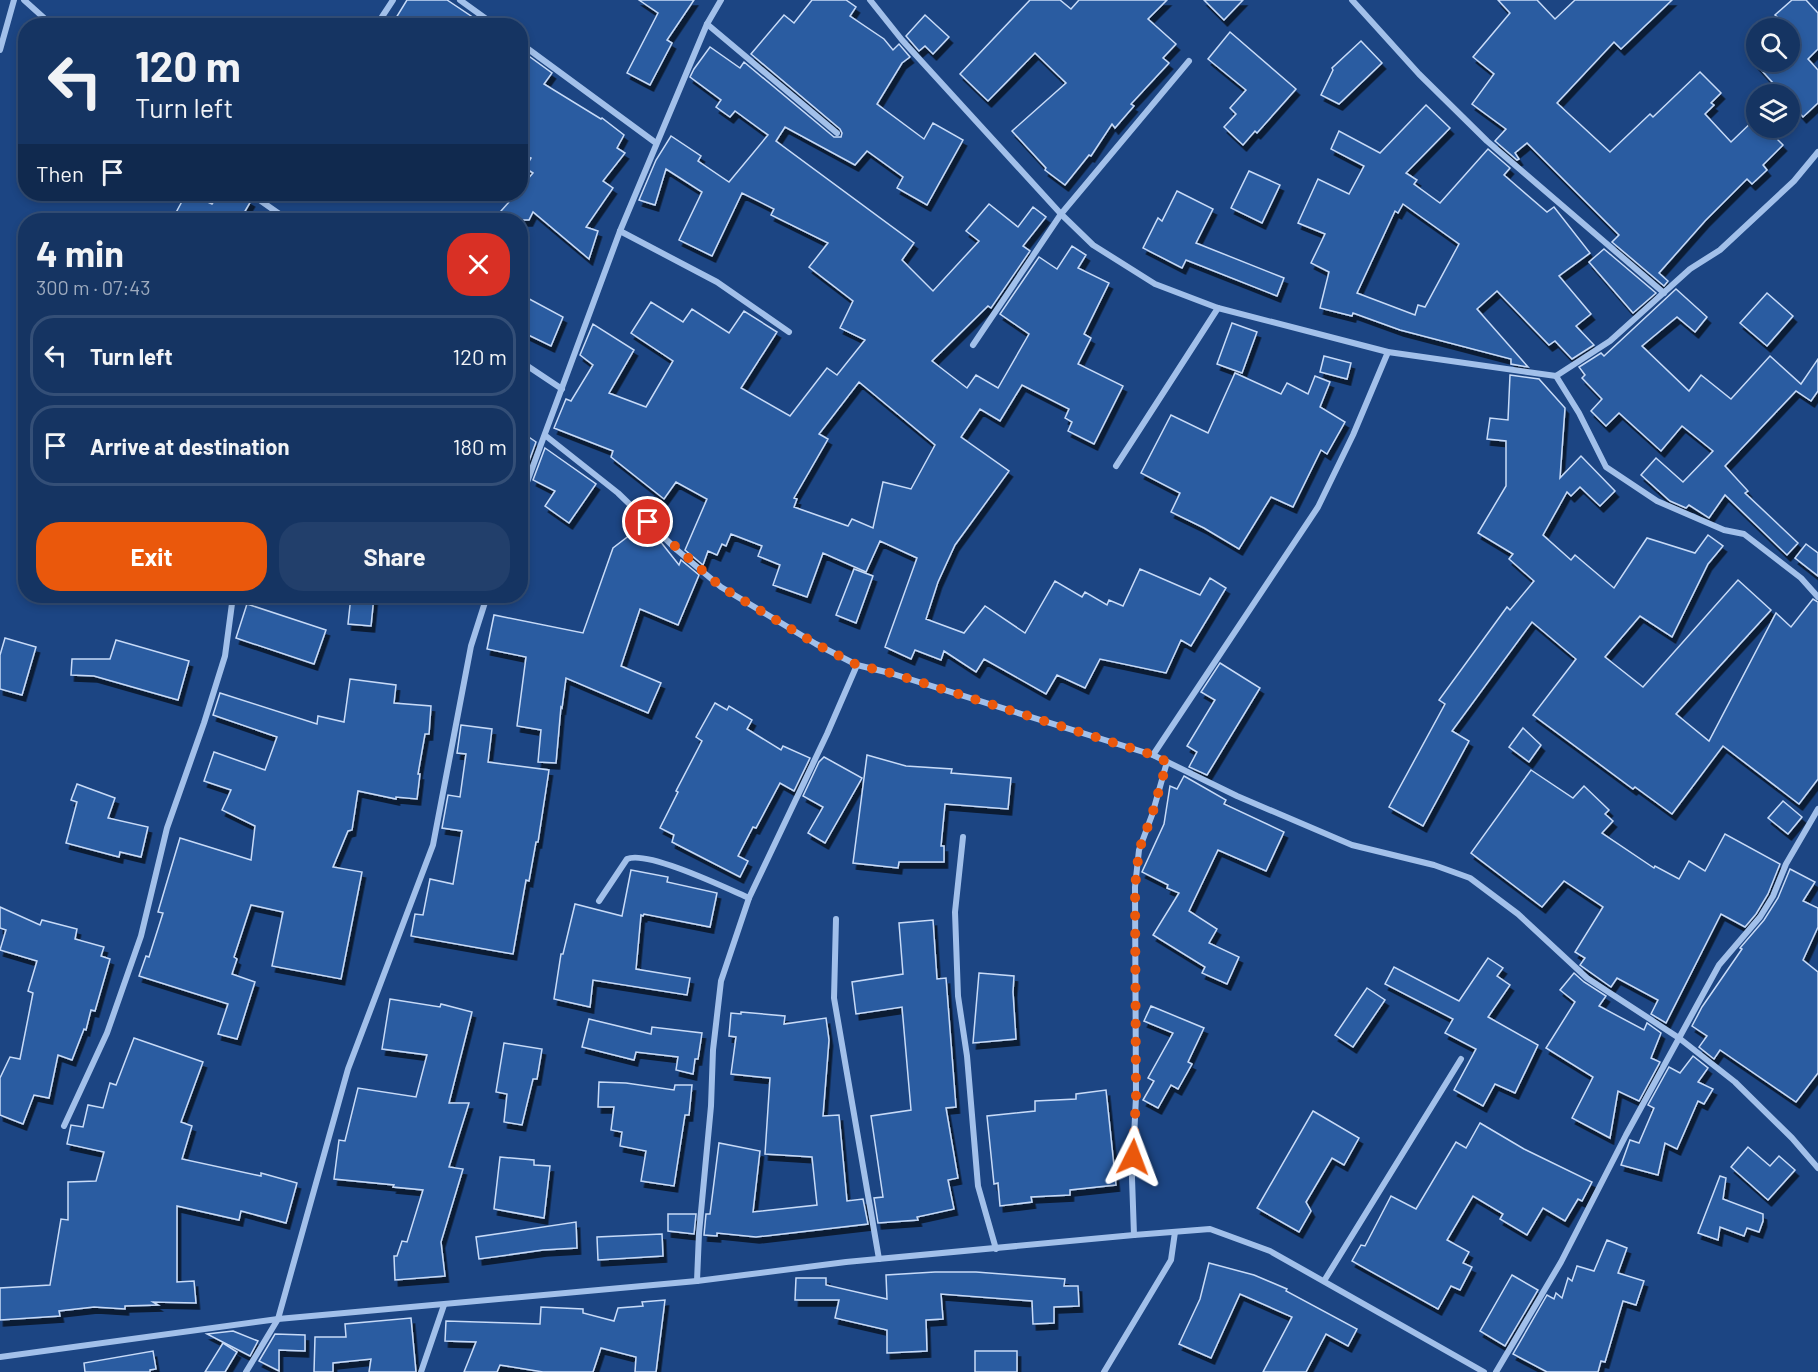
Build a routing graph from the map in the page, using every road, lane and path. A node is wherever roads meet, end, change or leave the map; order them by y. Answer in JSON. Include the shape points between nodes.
{"nodes":[{"id":1,"x":15,"y":0,"type":"edge"},
{"id":2,"x":24,"y":0,"type":"edge"},
{"id":3,"x":393,"y":0,"type":"edge"},
{"id":4,"x":460,"y":0,"type":"edge"},
{"id":5,"x":721,"y":0,"type":"edge"},
{"id":6,"x":870,"y":0,"type":"edge"},
{"id":7,"x":1352,"y":0,"type":"edge"},
{"id":8,"x":44,"y":18,"type":"edge"},
{"id":9,"x":381,"y":18,"type":"edge"},
{"id":10,"x":485,"y":18,"type":"edge"},
{"id":11,"x":707,"y":24,"type":"junction"},
{"id":12,"x":528,"y":49,"type":"edge"},
{"id":13,"x":0,"y":50,"type":"edge"},
{"id":14,"x":1189,"y":61,"type":"dead end"},
{"id":15,"x":837,"y":133,"type":"dead end"},
{"id":16,"x":656,"y":142,"type":"junction"},
{"id":17,"x":1818,"y":152,"type":"edge"},
{"id":18,"x":260,"y":201,"type":"edge"},
{"id":19,"x":278,"y":213,"type":"edge"},
{"id":20,"x":1061,"y":214,"type":"junction"},
{"id":21,"x":620,"y":231,"type":"junction"},
{"id":22,"x":1664,"y":293,"type":"junction"},
{"id":23,"x":1218,"y":308,"type":"junction"},
{"id":24,"x":789,"y":332,"type":"dead end"},
{"id":25,"x":973,"y":345,"type":"dead end"},
{"id":26,"x":1388,"y":352,"type":"junction"},
{"id":27,"x":528,"y":366,"type":"edge"},
{"id":28,"x":1556,"y":376,"type":"junction"},
{"id":29,"x":562,"y":389,"type":"junction"},
{"id":30,"x":546,"y":436,"type":"junction"},
{"id":31,"x":1116,"y":466,"type":"dead end"},
{"id":32,"x":528,"y":481,"type":"edge"},
{"id":33,"x":1818,"y":597,"type":"edge"},
{"id":34,"x":232,"y":603,"type":"edge"},
{"id":35,"x":485,"y":603,"type":"edge"},
{"id":36,"x":857,"y":665,"type":"junction"},
{"id":37,"x":1153,"y":755,"type":"junction"},
{"id":38,"x":1167,"y":762,"type":"junction"},
{"id":39,"x":1818,"y":809,"type":"edge"},
{"id":40,"x":963,"y":837,"type":"dead end"},
{"id":41,"x":749,"y":898,"type":"junction"},
{"id":42,"x":599,"y":901,"type":"dead end"},
{"id":43,"x":836,"y":919,"type":"dead end"},
{"id":44,"x":1679,"y":1038,"type":"junction"},
{"id":45,"x":1461,"y":1059,"type":"dead end"},
{"id":46,"x":64,"y":1126,"type":"dead end"},
{"id":47,"x":1818,"y":1168,"type":"edge"},
{"id":48,"x":1175,"y":1232,"type":"junction"},
{"id":49,"x":1134,"y":1235,"type":"junction"},
{"id":50,"x":996,"y":1249,"type":"junction"},
{"id":51,"x":879,"y":1259,"type":"junction"},
{"id":52,"x":697,"y":1281,"type":"junction"},
{"id":53,"x":1324,"y":1281,"type":"junction"},
{"id":54,"x":444,"y":1305,"type":"junction"},
{"id":55,"x":278,"y":1319,"type":"junction"},
{"id":56,"x":0,"y":1357,"type":"edge"},
{"id":57,"x":246,"y":1372,"type":"edge"},
{"id":58,"x":421,"y":1372,"type":"edge"},
{"id":59,"x":1104,"y":1372,"type":"edge"},
{"id":60,"x":1484,"y":1372,"type":"edge"},
{"id":61,"x":1496,"y":1372,"type":"edge"}],
"edges":[{"from":1,"to":13,"type":"street"},
{"from":2,"to":8,"type":"street"},
{"from":3,"to":9,"type":"street"},
{"from":4,"to":10,"type":"street"},
{"from":5,"to":11,"type":"street"},
{"from":6,"to":20,"type":"street"},
{"from":7,"to":22,"type":"street","via":[[1487,141]]},
{"from":11,"to":15,"type":"street"},
{"from":11,"to":16,"type":"street"},
{"from":12,"to":16,"type":"street"},
{"from":14,"to":20,"type":"street"},
{"from":16,"to":21,"type":"street"},
{"from":17,"to":22,"type":"street","via":[[1794,181],[1720,250],[1690,269]]},
{"from":18,"to":19,"type":"street"},
{"from":20,"to":23,"type":"street","via":[[1093,245],[1155,284]]},
{"from":20,"to":25,"type":"street"},
{"from":21,"to":24,"type":"street","via":[[717,282]]},
{"from":21,"to":29,"type":"street"},
{"from":22,"to":28,"type":"street","via":[[1610,341]]},
{"from":23,"to":26,"type":"street"},
{"from":23,"to":31,"type":"street"},
{"from":26,"to":28,"type":"street"},
{"from":26,"to":37,"type":"street","via":[[1318,507]]},
{"from":27,"to":29,"type":"street"},
{"from":28,"to":33,"type":"street","via":[[1580,413],[1606,467],[1657,501],[1724,530],[1744,534],[1801,578]]},
{"from":29,"to":30,"type":"street"},
{"from":30,"to":32,"type":"street"},
{"from":30,"to":36,"type":"street","via":[[618,493],[721,587]]},
{"from":34,"to":46,"type":"street","via":[[225,656],[167,828],[141,936],[107,1033]]},
{"from":35,"to":55,"type":"street","via":[[471,646],[433,845],[348,1069]]},
{"from":36,"to":37,"type":"street"},
{"from":36,"to":41,"type":"street"},
{"from":37,"to":38,"type":"street"},
{"from":38,"to":44,"type":"street","via":[[1352,845],[1470,878],[1518,914],[1587,978]]},
{"from":38,"to":49,"type":"street","via":[[1139,850],[1135,887]]},
{"from":39,"to":44,"type":"street","via":[[1786,864],[1773,896],[1719,964]]},
{"from":40,"to":50,"type":"street","via":[[955,912],[958,996],[978,1186]]},
{"from":41,"to":42,"type":"street","via":[[676,868],[634,856],[627,859]]},
{"from":41,"to":52,"type":"street","via":[[721,981]]},
{"from":43,"to":51,"type":"street","via":[[834,998]]},
{"from":44,"to":47,"type":"street","via":[[1735,1082]]},
{"from":44,"to":61,"type":"street","via":[[1561,1262]]},
{"from":45,"to":53,"type":"street"},
{"from":48,"to":49,"type":"street"},
{"from":48,"to":53,"type":"street","via":[[1210,1229],[1270,1251]]},
{"from":48,"to":59,"type":"street","via":[[1171,1260]]},
{"from":49,"to":50,"type":"street"},
{"from":50,"to":51,"type":"street"},
{"from":51,"to":52,"type":"street"},
{"from":52,"to":54,"type":"street"},
{"from":53,"to":60,"type":"street"},
{"from":54,"to":55,"type":"street"},
{"from":54,"to":58,"type":"street"},
{"from":55,"to":56,"type":"street"},
{"from":55,"to":57,"type":"street"}]}
